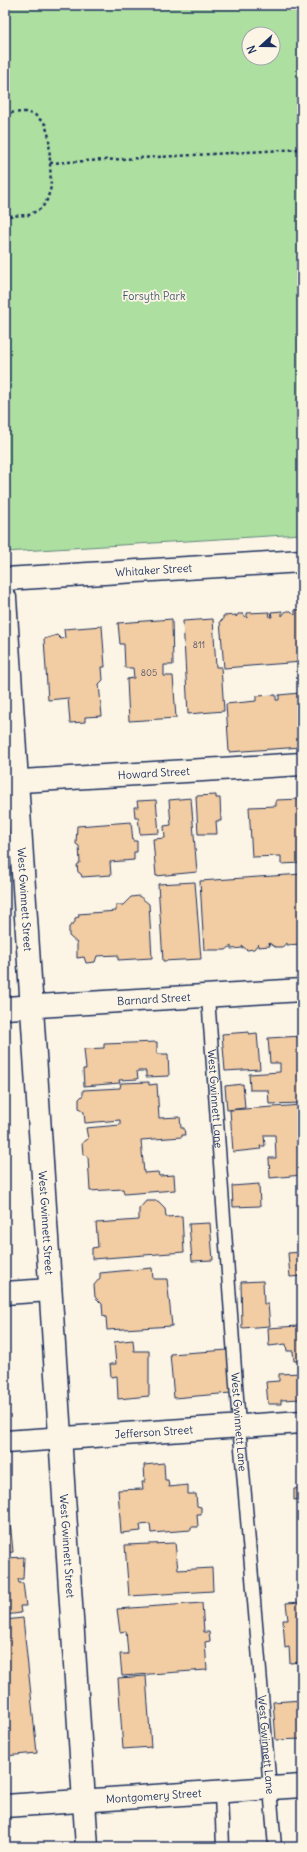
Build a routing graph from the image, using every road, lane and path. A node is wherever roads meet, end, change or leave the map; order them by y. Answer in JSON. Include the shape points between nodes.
{"nodes":[{"id":1,"x":5,"y":113,"type":"edge"},
{"id":2,"x":302,"y":149,"type":"edge"},
{"id":3,"x":50,"y":163,"type":"junction"},
{"id":4,"x":5,"y":216,"type":"edge"},
{"id":5,"x":302,"y":561,"type":"edge"},
{"id":6,"x":5,"y":580,"type":"edge"},
{"id":7,"x":5,"y":598,"type":"edge"},
{"id":8,"x":302,"y":764,"type":"edge"},
{"id":9,"x":11,"y":782,"type":"edge"},
{"id":10,"x":302,"y":990,"type":"edge"},
{"id":11,"x":208,"y":997,"type":"junction"},
{"id":12,"x":32,"y":1006,"type":"junction"},
{"id":13,"x":5,"y":1008,"type":"edge"},
{"id":14,"x":50,"y":1290,"type":"junction"},
{"id":15,"x":5,"y":1293,"type":"edge"},
{"id":16,"x":302,"y":1422,"type":"edge"},
{"id":17,"x":239,"y":1425,"type":"junction"},
{"id":18,"x":60,"y":1439,"type":"junction"},
{"id":19,"x":5,"y":1442,"type":"edge"},
{"id":20,"x":302,"y":1786,"type":"edge"},
{"id":21,"x":270,"y":1788,"type":"junction"},
{"id":22,"x":221,"y":1793,"type":"junction"},
{"id":23,"x":84,"y":1801,"type":"junction"},
{"id":24,"x":5,"y":1806,"type":"edge"},
{"id":25,"x":87,"y":1847,"type":"edge"},
{"id":26,"x":223,"y":1847,"type":"edge"},
{"id":27,"x":275,"y":1847,"type":"edge"}],
"edges":[{"from":1,"to":3,"type":"path","via":[[24,112],[35,115],[45,124],[49,137]]},
{"from":2,"to":3,"type":"path"},
{"from":3,"to":4,"type":"path","via":[[51,187],[42,208],[29,215]]},
{"from":5,"to":6,"type":"main road","name":"Whitaker Street"},
{"from":7,"to":9,"type":"main road","name":"West Gwinnett Street"},
{"from":8,"to":9,"type":"main road","name":"Howard Street"},
{"from":9,"to":12,"type":"main road","name":"West Gwinnett Street"},
{"from":10,"to":11,"type":"main road","name":"Barnard Street"},
{"from":11,"to":12,"type":"main road","name":"Barnard Street"},
{"from":11,"to":17,"type":"lane","name":"West Gwinnett Lane"},
{"from":12,"to":13,"type":"main road","name":"Barnard Street"},
{"from":12,"to":14,"type":"main road","name":"West Gwinnett Street"},
{"from":14,"to":15,"type":"main road"},
{"from":14,"to":18,"type":"main road","name":"West Gwinnett Street"},
{"from":16,"to":17,"type":"main road","name":"Jefferson Street"},
{"from":17,"to":18,"type":"main road","name":"Jefferson Street"},
{"from":17,"to":21,"type":"lane","name":"West Gwinnett Lane"},
{"from":18,"to":19,"type":"main road","name":"Jefferson Street"},
{"from":18,"to":23,"type":"main road","name":"West Gwinnett Street"},
{"from":20,"to":21,"type":"main road","name":"Montgomery Street"},
{"from":21,"to":22,"type":"main road","name":"Montgomery Street"},
{"from":21,"to":27,"type":"lane","name":"West Gwinnett Lane"},
{"from":22,"to":23,"type":"main road","name":"Montgomery Street"},
{"from":22,"to":26,"type":"lane"},
{"from":23,"to":24,"type":"main road","name":"Montgomery Street"},
{"from":23,"to":25,"type":"main road","name":"West Gwinnett Street"}]}
